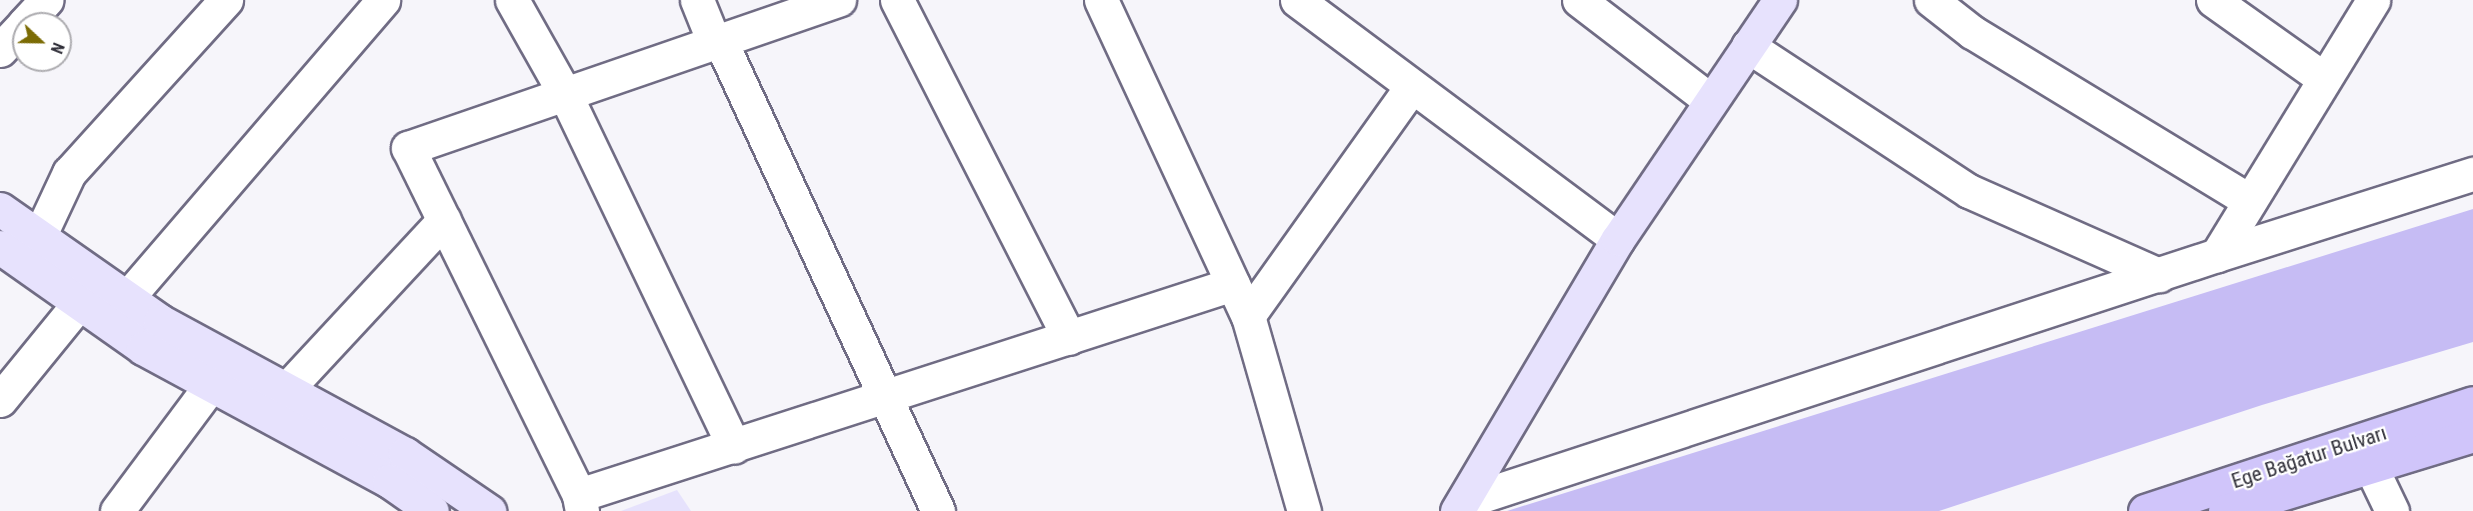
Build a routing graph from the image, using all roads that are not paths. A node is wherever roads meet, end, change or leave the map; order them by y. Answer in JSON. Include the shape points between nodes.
{"nodes":[{"id":1,"x":46,"y":0,"type":"edge"},
{"id":2,"x":226,"y":0,"type":"edge"},
{"id":3,"x":383,"y":0,"type":"edge"},
{"id":4,"x":512,"y":0,"type":"edge"},
{"id":5,"x":697,"y":0,"type":"edge"},
{"id":6,"x":839,"y":0,"type":"edge"},
{"id":7,"x":897,"y":0,"type":"edge"},
{"id":8,"x":1101,"y":0,"type":"edge"},
{"id":9,"x":1297,"y":0,"type":"edge"},
{"id":10,"x":1580,"y":0,"type":"edge"},
{"id":11,"x":1780,"y":0,"type":"edge"},
{"id":12,"x":1931,"y":0,"type":"edge"},
{"id":13,"x":2213,"y":0,"type":"edge"},
{"id":14,"x":2373,"y":0,"type":"edge"},
{"id":15,"x":35,"y":12,"type":"edge"},
{"id":16,"x":12,"y":37,"type":"edge"},
{"id":17,"x":717,"y":41,"type":"junction"},
{"id":18,"x":1748,"y":46,"type":"junction"},
{"id":19,"x":0,"y":50,"type":"edge"},
{"id":20,"x":2324,"y":79,"type":"junction"},
{"id":21,"x":1412,"y":86,"type":"junction"},
{"id":22,"x":565,"y":94,"type":"junction"},
{"id":23,"x":1711,"y":101,"type":"junction"},
{"id":24,"x":2473,"y":174,"type":"edge"},
{"id":25,"x":2250,"y":201,"type":"junction"},
{"id":26,"x":0,"y":209,"type":"edge"},
{"id":27,"x":444,"y":220,"type":"junction"},
{"id":28,"x":39,"y":237,"type":"junction"},
{"id":29,"x":1618,"y":239,"type":"junction"},
{"id":30,"x":0,"y":247,"type":"edge"},
{"id":31,"x":2217,"y":255,"type":"junction"},
{"id":32,"x":2159,"y":275,"type":"junction"},
{"id":33,"x":1233,"y":284,"type":"junction"},
{"id":34,"x":127,"y":298,"type":"junction"},
{"id":35,"x":80,"y":303,"type":"junction"},
{"id":36,"x":1248,"y":316,"type":"junction"},
{"id":37,"x":1069,"y":338,"type":"junction"},
{"id":38,"x":211,"y":385,"type":"junction"},
{"id":39,"x":286,"y":390,"type":"junction"},
{"id":40,"x":886,"y":397,"type":"junction"},
{"id":41,"x":0,"y":400,"type":"edge"},
{"id":42,"x":2473,"y":403,"type":"edge"},
{"id":43,"x":2467,"y":443,"type":"edge"},
{"id":44,"x":734,"y":447,"type":"junction"},
{"id":45,"x":2370,"y":465,"type":"junction"},
{"id":46,"x":581,"y":503,"type":"edge"},
{"id":47,"x":1451,"y":508,"type":"edge"},
{"id":48,"x":119,"y":510,"type":"edge"},
{"id":49,"x":432,"y":511,"type":"edge"},
{"id":50,"x":489,"y":511,"type":"edge"},
{"id":51,"x":938,"y":511,"type":"edge"},
{"id":52,"x":1304,"y":511,"type":"edge"},
{"id":53,"x":2145,"y":511,"type":"edge"},
{"id":54,"x":2225,"y":511,"type":"edge"},
{"id":55,"x":2392,"y":511,"type":"edge"}],
"edges":[{"from":1,"to":15,"type":"street"},
{"from":2,"to":28,"type":"street","via":[[69,173]]},
{"from":3,"to":34,"type":"street"},
{"from":4,"to":22,"type":"street"},
{"from":5,"to":17,"type":"street"},
{"from":6,"to":17,"type":"street"},
{"from":7,"to":37,"type":"street"},
{"from":8,"to":33,"type":"street"},
{"from":9,"to":21,"type":"street"},
{"from":10,"to":23,"type":"street"},
{"from":11,"to":18,"type":"main road"},
{"from":12,"to":25,"type":"street","via":[[1972,32]]},
{"from":13,"to":20,"type":"street"},
{"from":14,"to":20,"type":"street"},
{"from":16,"to":19,"type":"street"},
{"from":17,"to":22,"type":"street"},
{"from":17,"to":40,"type":"street"},
{"from":18,"to":23,"type":"main road"},
{"from":18,"to":32,"type":"street","via":[[1969,191]]},
{"from":20,"to":25,"type":"street"},
{"from":21,"to":29,"type":"street"},
{"from":21,"to":36,"type":"street"},
{"from":22,"to":27,"type":"street","via":[[408,148]]},
{"from":22,"to":44,"type":"street"},
{"from":23,"to":29,"type":"main road"},
{"from":24,"to":31,"type":"street"},
{"from":25,"to":31,"type":"street"},
{"from":26,"to":28,"type":"main road"},
{"from":27,"to":39,"type":"street"},
{"from":27,"to":46,"type":"street"},
{"from":28,"to":34,"type":"main road"},
{"from":29,"to":47,"type":"main road"},
{"from":30,"to":35,"type":"main road"},
{"from":31,"to":32,"type":"street"},
{"from":32,"to":47,"type":"street"},
{"from":33,"to":36,"type":"street"},
{"from":33,"to":37,"type":"street"},
{"from":34,"to":39,"type":"main road","via":[[160,321]]},
{"from":35,"to":38,"type":"main road","via":[[143,348]]},
{"from":35,"to":41,"type":"street"},
{"from":36,"to":52,"type":"street"},
{"from":37,"to":40,"type":"street"},
{"from":38,"to":48,"type":"street"},
{"from":38,"to":49,"type":"main road","via":[[389,481]]},
{"from":39,"to":50,"type":"main road","via":[[405,454]]},
{"from":40,"to":44,"type":"street"},
{"from":40,"to":51,"type":"street"},
{"from":42,"to":53,"type":"main road","name":"Ege Bağatur Bulvarı"},
{"from":43,"to":45,"type":"main road","name":"Ege Bağatur Bulvarı"},
{"from":44,"to":46,"type":"street"},
{"from":45,"to":54,"type":"main road","name":"Ege Bağatur Bulvarı"},
{"from":45,"to":55,"type":"street"}]}
